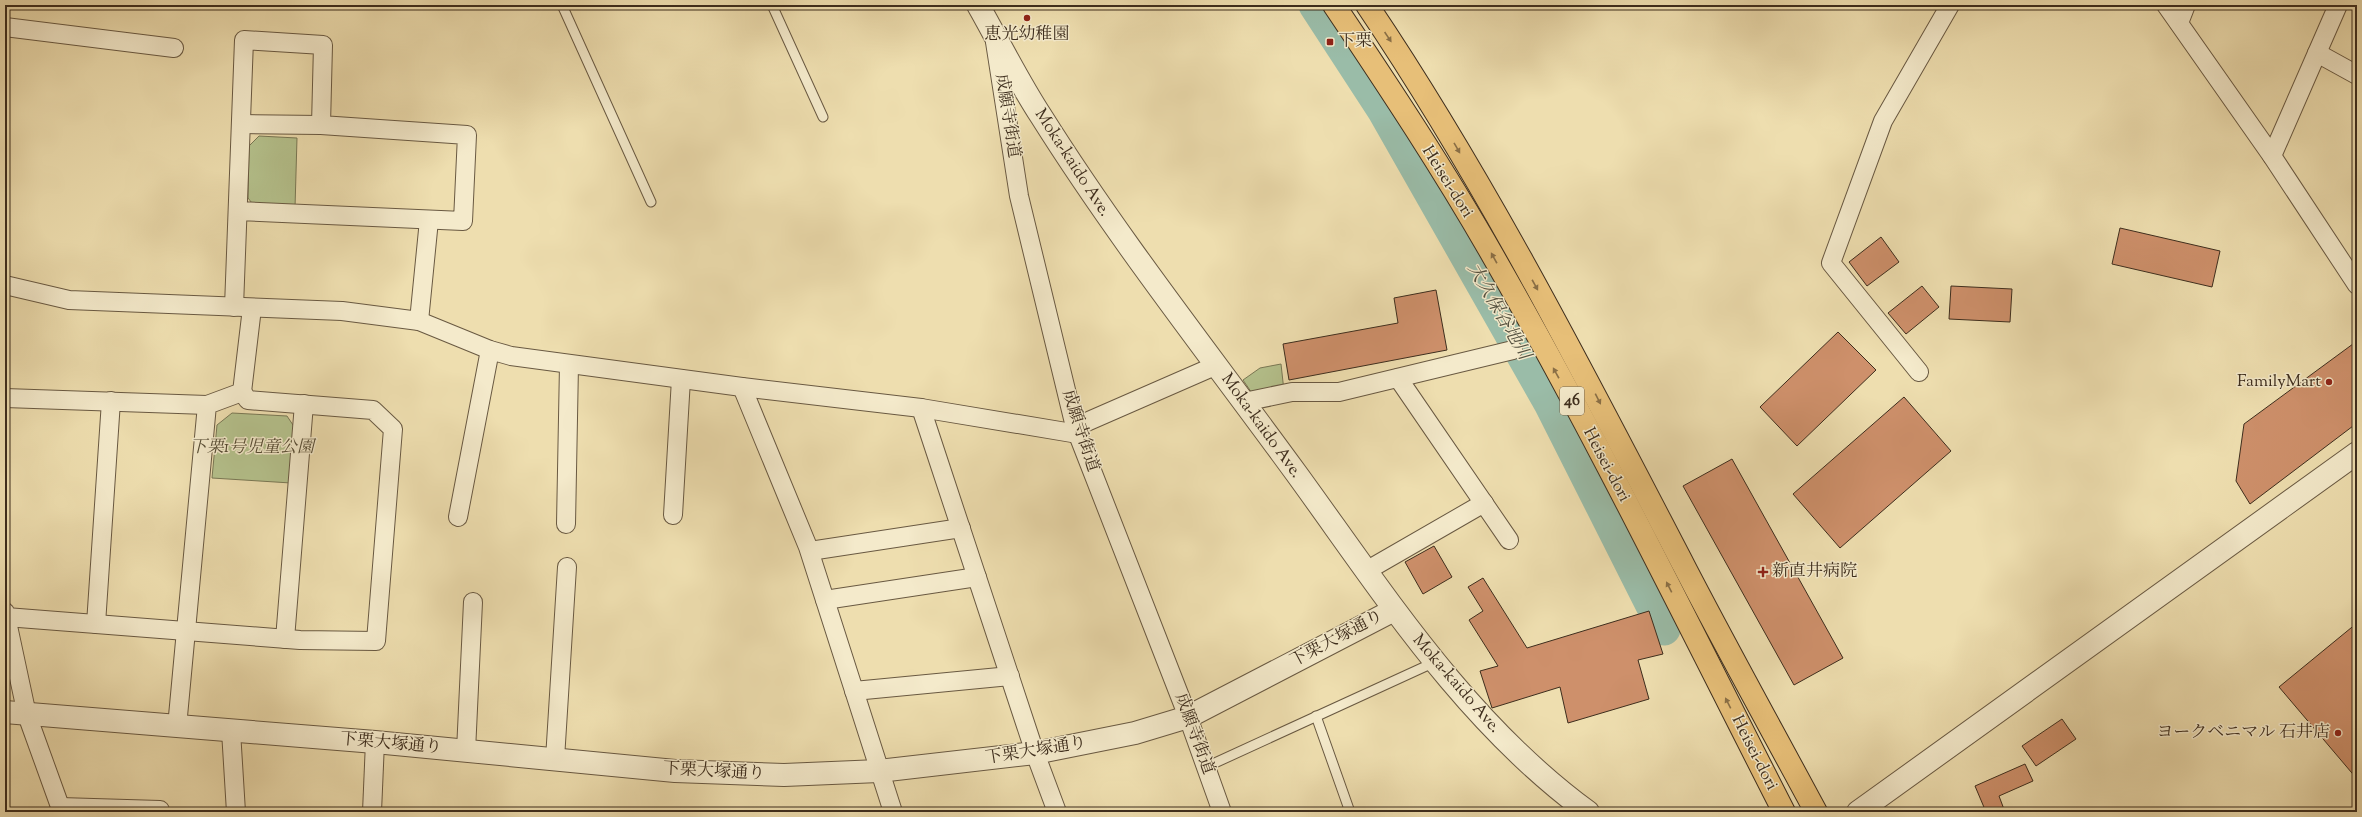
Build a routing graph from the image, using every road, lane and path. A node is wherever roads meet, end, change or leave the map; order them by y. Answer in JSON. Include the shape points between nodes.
{"nodes":[{"id":1,"x":562,"y":5,"type":"edge"},
{"id":2,"x":772,"y":5,"type":"edge"},
{"id":3,"x":978,"y":5,"type":"edge"},
{"id":4,"x":1334,"y":5,"type":"edge"},
{"id":5,"x":1367,"y":5,"type":"edge"},
{"id":6,"x":1950,"y":5,"type":"edge"},
{"id":7,"x":2166,"y":5,"type":"edge"},
{"id":8,"x":2186,"y":5,"type":"edge"},
{"id":9,"x":2338,"y":5,"type":"edge"},
{"id":10,"x":2179,"y":23,"type":"junction"},
{"id":11,"x":5,"y":27,"type":"edge"},
{"id":12,"x":994,"y":33,"type":"junction"},
{"id":13,"x":174,"y":48,"type":"dead end"},
{"id":14,"x":2318,"y":53,"type":"junction"},
{"id":15,"x":2357,"y":75,"type":"edge"},
{"id":16,"x":823,"y":117,"type":"dead end"},
{"id":17,"x":241,"y":124,"type":"junction"},
{"id":18,"x":321,"y":124,"type":"junction"},
{"id":19,"x":2272,"y":156,"type":"junction"},
{"id":20,"x":651,"y":202,"type":"dead end"},
{"id":21,"x":238,"y":211,"type":"junction"},
{"id":22,"x":429,"y":220,"type":"junction"},
{"id":23,"x":2357,"y":285,"type":"edge"},
{"id":24,"x":5,"y":286,"type":"edge"},
{"id":25,"x":234,"y":307,"type":"junction"},
{"id":26,"x":252,"y":308,"type":"junction"},
{"id":27,"x":419,"y":321,"type":"junction"},
{"id":28,"x":490,"y":350,"type":"junction"},
{"id":29,"x":1513,"y":350,"type":"dead end"},
{"id":30,"x":569,"y":364,"type":"junction"},
{"id":31,"x":1217,"y":365,"type":"junction"},
{"id":32,"x":1919,"y":372,"type":"dead end"},
{"id":33,"x":1398,"y":378,"type":"junction"},
{"id":34,"x":681,"y":379,"type":"junction"},
{"id":35,"x":742,"y":387,"type":"junction"},
{"id":36,"x":242,"y":392,"type":"junction"},
{"id":37,"x":5,"y":398,"type":"edge"},
{"id":38,"x":111,"y":401,"type":"junction"},
{"id":39,"x":1244,"y":402,"type":"junction"},
{"id":40,"x":304,"y":404,"type":"junction"},
{"id":41,"x":207,"y":405,"type":"junction"},
{"id":42,"x":921,"y":408,"type":"junction"},
{"id":43,"x":1076,"y":430,"type":"junction"},
{"id":44,"x":2357,"y":453,"type":"edge"},
{"id":45,"x":1484,"y":503,"type":"junction"},
{"id":46,"x":673,"y":515,"type":"dead end"},
{"id":47,"x":458,"y":517,"type":"dead end"},
{"id":48,"x":566,"y":524,"type":"dead end"},
{"id":49,"x":961,"y":528,"type":"junction"},
{"id":50,"x":1509,"y":540,"type":"dead end"},
{"id":51,"x":810,"y":551,"type":"junction"},
{"id":52,"x":567,"y":567,"type":"dead end"},
{"id":53,"x":1366,"y":571,"type":"junction"},
{"id":54,"x":977,"y":578,"type":"junction"},
{"id":55,"x":825,"y":600,"type":"junction"},
{"id":56,"x":473,"y":602,"type":"dead end"},
{"id":57,"x":1394,"y":610,"type":"junction"},
{"id":58,"x":6,"y":614,"type":"edge"},
{"id":59,"x":96,"y":624,"type":"junction"},
{"id":60,"x":186,"y":631,"type":"junction"},
{"id":61,"x":285,"y":639,"type":"junction"},
{"id":62,"x":1435,"y":662,"type":"junction"},
{"id":63,"x":1010,"y":676,"type":"junction"},
{"id":64,"x":854,"y":691,"type":"junction"},
{"id":65,"x":5,"y":712,"type":"edge"},
{"id":66,"x":27,"y":715,"type":"junction"},
{"id":67,"x":1316,"y":716,"type":"junction"},
{"id":68,"x":1188,"y":717,"type":"junction"},
{"id":69,"x":177,"y":726,"type":"junction"},
{"id":70,"x":231,"y":731,"type":"junction"},
{"id":71,"x":375,"y":742,"type":"junction"},
{"id":72,"x":466,"y":751,"type":"junction"},
{"id":73,"x":1035,"y":753,"type":"junction"},
{"id":74,"x":555,"y":759,"type":"junction"},
{"id":75,"x":1206,"y":767,"type":"junction"},
{"id":76,"x":880,"y":771,"type":"junction"},
{"id":77,"x":61,"y":810,"type":"edge"},
{"id":78,"x":124,"y":810,"type":"edge"},
{"id":79,"x":160,"y":810,"type":"dead end"},
{"id":80,"x":236,"y":812,"type":"edge"},
{"id":81,"x":372,"y":812,"type":"edge"},
{"id":82,"x":894,"y":812,"type":"edge"},
{"id":83,"x":1057,"y":812,"type":"edge"},
{"id":84,"x":1222,"y":812,"type":"edge"},
{"id":85,"x":1350,"y":812,"type":"edge"},
{"id":86,"x":1588,"y":812,"type":"edge"},
{"id":87,"x":1784,"y":812,"type":"edge"},
{"id":88,"x":1816,"y":812,"type":"edge"},
{"id":89,"x":1858,"y":812,"type":"edge"}],
"edges":[{"from":1,"to":20,"type":"lane"},
{"from":2,"to":16,"type":"lane"},
{"from":3,"to":12,"type":"street","name":"Moka-kaido Ave."},
{"from":87,"to":4,"type":"main road","name":"Heisei-dori","number":"46","one_way":true,"via":[[1597,448],[1493,256]]},
{"from":5,"to":88,"type":"main road","name":"Heisei-dori","number":"46","one_way":true,"via":[[1415,76],[1588,379],[1685,569]]},
{"from":6,"to":32,"type":"street","via":[[1882,121],[1831,263]]},
{"from":7,"to":10,"type":"street"},
{"from":8,"to":10,"type":"street"},
{"from":9,"to":14,"type":"street"},
{"from":10,"to":19,"type":"street"},
{"from":11,"to":13,"type":"street"},
{"from":12,"to":31,"type":"street","name":"Moka-kaido Ave.","via":[[1039,114],[1094,198]]},
{"from":12,"to":43,"type":"street","name":"成願寺街道","via":[[1019,196]]},
{"from":14,"to":15,"type":"street"},
{"from":14,"to":19,"type":"street"},
{"from":17,"to":18,"type":"street"},
{"from":17,"to":18,"type":"street","via":[[244,40],[323,44]]},
{"from":17,"to":21,"type":"street"},
{"from":18,"to":22,"type":"street","via":[[467,135],[463,221]]},
{"from":19,"to":23,"type":"street"},
{"from":21,"to":22,"type":"street"},
{"from":21,"to":25,"type":"street"},
{"from":22,"to":27,"type":"street"},
{"from":24,"to":25,"type":"street","via":[[69,300]]},
{"from":25,"to":26,"type":"street"},
{"from":26,"to":27,"type":"street","via":[[342,311]]},
{"from":26,"to":36,"type":"street"},
{"from":27,"to":28,"type":"street"},
{"from":28,"to":30,"type":"street","via":[[511,356]]},
{"from":28,"to":47,"type":"street"},
{"from":29,"to":33,"type":"street"},
{"from":30,"to":34,"type":"street"},
{"from":30,"to":48,"type":"street"},
{"from":31,"to":39,"type":"street","name":"Moka-kaido Ave."},
{"from":31,"to":43,"type":"street"},
{"from":33,"to":39,"type":"street","via":[[1339,392],[1292,392]]},
{"from":33,"to":45,"type":"street"},
{"from":34,"to":35,"type":"street"},
{"from":34,"to":46,"type":"street"},
{"from":35,"to":42,"type":"street"},
{"from":35,"to":51,"type":"street"},
{"from":36,"to":40,"type":"street","via":[[248,400]]},
{"from":36,"to":41,"type":"street"},
{"from":37,"to":38,"type":"street"},
{"from":38,"to":41,"type":"street"},
{"from":38,"to":59,"type":"street"},
{"from":39,"to":53,"type":"street","name":"Moka-kaido Ave."},
{"from":40,"to":61,"type":"street"},
{"from":40,"to":61,"type":"street","via":[[373,410],[393,429],[393,437],[376,641]]},
{"from":41,"to":60,"type":"street"},
{"from":42,"to":43,"type":"street"},
{"from":42,"to":49,"type":"street"},
{"from":43,"to":68,"type":"street","name":"成願寺街道"},
{"from":44,"to":89,"type":"street"},
{"from":45,"to":50,"type":"street"},
{"from":45,"to":53,"type":"street"},
{"from":49,"to":51,"type":"street"},
{"from":49,"to":54,"type":"street"},
{"from":51,"to":55,"type":"street"},
{"from":52,"to":74,"type":"street"},
{"from":53,"to":57,"type":"street","name":"Moka-kaido Ave."},
{"from":54,"to":55,"type":"street"},
{"from":54,"to":63,"type":"street"},
{"from":55,"to":64,"type":"street"},
{"from":56,"to":72,"type":"street"},
{"from":57,"to":62,"type":"street","name":"Moka-kaido Ave."},
{"from":57,"to":68,"type":"street","name":"下栗大塚通り"},
{"from":58,"to":59,"type":"street"},
{"from":58,"to":66,"type":"street"},
{"from":59,"to":60,"type":"street"},
{"from":60,"to":61,"type":"street"},
{"from":60,"to":69,"type":"street"},
{"from":62,"to":67,"type":"lane"},
{"from":62,"to":86,"type":"street","name":"Moka-kaido Ave.","via":[[1480,716],[1537,770]]},
{"from":63,"to":64,"type":"street"},
{"from":63,"to":73,"type":"street"},
{"from":64,"to":76,"type":"street"},
{"from":65,"to":66,"type":"street","name":"下栗大塚通り"},
{"from":66,"to":69,"type":"street","name":"下栗大塚通り"},
{"from":66,"to":77,"type":"street"},
{"from":67,"to":75,"type":"lane"},
{"from":67,"to":85,"type":"lane"},
{"from":68,"to":73,"type":"street","name":"下栗大塚通り","via":[[1134,733]]},
{"from":68,"to":75,"type":"street","name":"成願寺街道"},
{"from":69,"to":70,"type":"street","name":"下栗大塚通り"},
{"from":70,"to":71,"type":"street","name":"下栗大塚通り"},
{"from":70,"to":80,"type":"street"},
{"from":71,"to":72,"type":"street","name":"下栗大塚通り"},
{"from":71,"to":81,"type":"street"},
{"from":72,"to":74,"type":"street","name":"下栗大塚通り"},
{"from":73,"to":76,"type":"street","name":"下栗大塚通り"},
{"from":73,"to":83,"type":"street"},
{"from":74,"to":76,"type":"street","name":"下栗大塚通り","via":[[675,771],[784,776]]},
{"from":75,"to":84,"type":"street","name":"成願寺街道"},
{"from":76,"to":82,"type":"street"},
{"from":77,"to":78,"type":"street"},
{"from":78,"to":79,"type":"street"}]}
